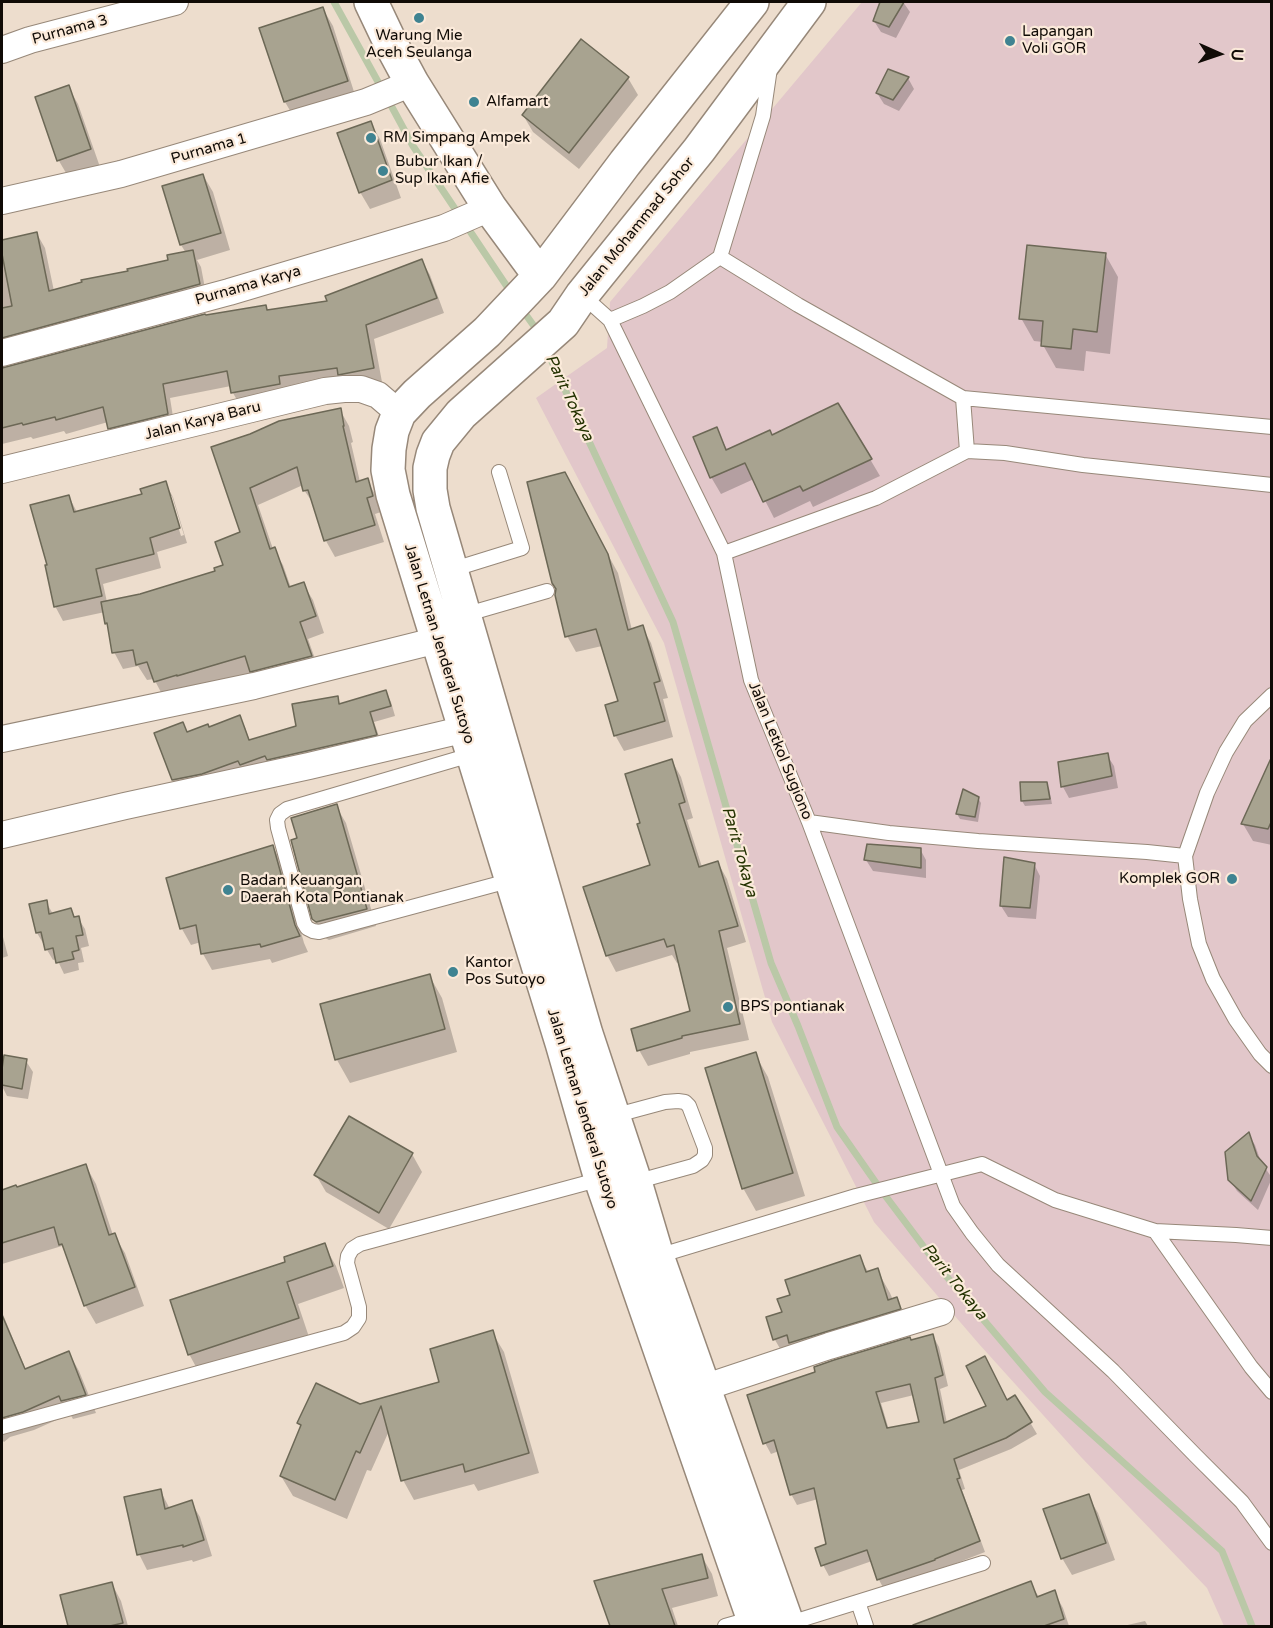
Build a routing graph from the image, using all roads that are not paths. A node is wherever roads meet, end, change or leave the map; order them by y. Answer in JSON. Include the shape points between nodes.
{"nodes":[{"id":1,"x":175,"y":2,"type":"edge"},
{"id":2,"x":371,"y":2,"type":"edge"},
{"id":3,"x":752,"y":2,"type":"edge"},
{"id":4,"x":809,"y":2,"type":"edge"},
{"id":5,"x":2,"y":50,"type":"edge"},
{"id":6,"x":773,"y":50,"type":"junction"},
{"id":7,"x":402,"y":87,"type":"junction"},
{"id":8,"x":731,"y":107,"type":"junction"},
{"id":9,"x":763,"y":116,"type":"junction"},
{"id":10,"x":2,"y":201,"type":"edge"},
{"id":11,"x":481,"y":213,"type":"junction"},
{"id":12,"x":720,"y":257,"type":"junction"},
{"id":13,"x":536,"y":280,"type":"junction"},
{"id":14,"x":582,"y":295,"type":"junction"},
{"id":15,"x":610,"y":320,"type":"junction"},
{"id":16,"x":2,"y":352,"type":"edge"},
{"id":17,"x":963,"y":398,"type":"junction"},
{"id":18,"x":399,"y":413,"type":"junction"},
{"id":19,"x":1272,"y":427,"type":"edge"},
{"id":20,"x":445,"y":433,"type":"joint"},
{"id":21,"x":967,"y":451,"type":"junction"},
{"id":22,"x":2,"y":470,"type":"edge"},
{"id":23,"x":499,"y":472,"type":"dead end"},
{"id":24,"x":1272,"y":485,"type":"edge"},
{"id":25,"x":724,"y":553,"type":"junction"},
{"id":26,"x":451,"y":570,"type":"junction"},
{"id":27,"x":547,"y":591,"type":"dead end"},
{"id":28,"x":464,"y":615,"type":"junction"},
{"id":29,"x":438,"y":640,"type":"junction"},
{"id":30,"x":1272,"y":695,"type":"edge"},
{"id":31,"x":2,"y":739,"type":"edge"},
{"id":32,"x":470,"y":742,"type":"junction"},
{"id":33,"x":809,"y":822,"type":"junction"},
{"id":34,"x":2,"y":835,"type":"edge"},
{"id":35,"x":1185,"y":856,"type":"junction"},
{"id":36,"x":512,"y":880,"type":"junction"},
{"id":37,"x":574,"y":1038,"type":"junction"},
{"id":38,"x":1272,"y":1066,"type":"edge"},
{"id":39,"x":613,"y":1116,"type":"junction"},
{"id":40,"x":941,"y":1175,"type":"junction"},
{"id":41,"x":601,"y":1179,"type":"junction"},
{"id":42,"x":635,"y":1182,"type":"junction"},
{"id":43,"x":1155,"y":1231,"type":"junction"},
{"id":44,"x":1272,"y":1238,"type":"edge"},
{"id":45,"x":657,"y":1256,"type":"junction"},
{"id":46,"x":941,"y":1312,"type":"dead end"},
{"id":47,"x":703,"y":1388,"type":"junction"},
{"id":48,"x":1272,"y":1392,"type":"edge"},
{"id":49,"x":2,"y":1427,"type":"edge"},
{"id":50,"x":1272,"y":1543,"type":"edge"},
{"id":51,"x":983,"y":1563,"type":"dead end"},
{"id":52,"x":858,"y":1602,"type":"junction"},
{"id":53,"x":762,"y":1624,"type":"edge"},
{"id":54,"x":866,"y":1626,"type":"edge"}],
"edges":[{"from":1,"to":5,"type":"street","name":"Purnama 3"},
{"from":2,"to":7,"type":"street","via":[[391,44]]},
{"from":3,"to":13,"type":"street"},
{"from":4,"to":6,"type":"street","name":"Jalan Mohammad Sohor"},
{"from":6,"to":8,"type":"street","name":"Jalan Mohammad Sohor"},
{"from":6,"to":9,"type":"lane"},
{"from":7,"to":10,"type":"street","name":"Purnama 1","via":[[366,102],[121,174]]},
{"from":7,"to":11,"type":"street"},
{"from":8,"to":9,"type":"lane"},
{"from":8,"to":14,"type":"street","name":"Jalan Mohammad Sohor"},
{"from":9,"to":12,"type":"lane"},
{"from":11,"to":13,"type":"street"},
{"from":11,"to":16,"type":"street","name":"Purnama Karya","via":[[444,228],[229,292]]},
{"from":12,"to":15,"type":"lane","via":[[670,292]]},
{"from":12,"to":17,"type":"lane"},
{"from":13,"to":18,"type":"street","via":[[487,332]]},
{"from":14,"to":15,"type":"lane","name":"Jalan Letkol Sugiono"},
{"from":14,"to":20,"type":"street","name":"Jalan Mohammad Sohor","via":[[563,323]]},
{"from":15,"to":25,"type":"lane","name":"Jalan Letkol Sugiono"},
{"from":17,"to":19,"type":"lane"},
{"from":17,"to":21,"type":"lane"},
{"from":18,"to":22,"type":"street","name":"Jalan Karya Baru","via":[[378,395],[361,389],[325,391]]},
{"from":18,"to":29,"type":"street","name":"Jalan Letnan Jenderal Sutoyo","via":[[388,449],[388,470]]},
{"from":20,"to":26,"type":"street","name":"Jalan Letnan Jenderal Sutoyo","via":[[433,455],[430,490]]},
{"from":21,"to":24,"type":"lane"},
{"from":21,"to":25,"type":"lane","via":[[876,498]]},
{"from":23,"to":26,"type":"lane","via":[[522,548]]},
{"from":25,"to":33,"type":"lane","name":"Jalan Letkol Sugiono","via":[[751,680]]},
{"from":26,"to":28,"type":"street","name":"Jalan Letnan Jenderal Sutoyo"},
{"from":27,"to":28,"type":"lane"},
{"from":28,"to":37,"type":"street","name":"Jalan Letnan Jenderal Sutoyo"},
{"from":29,"to":31,"type":"street","via":[[254,686]]},
{"from":29,"to":32,"type":"street","name":"Jalan Letnan Jenderal Sutoyo"},
{"from":30,"to":35,"type":"lane","via":[[1245,721],[1226,752]]},
{"from":32,"to":34,"type":"street","via":[[309,766]]},
{"from":32,"to":36,"type":"street","name":"Jalan Letnan Jenderal Sutoyo"},
{"from":32,"to":36,"type":"lane","via":[[280,814],[278,828],[304,923],[320,932]]},
{"from":33,"to":35,"type":"lane","via":[[900,834]]},
{"from":33,"to":40,"type":"lane","name":"Jalan Letkol Sugiono"},
{"from":35,"to":38,"type":"lane","via":[[1199,944],[1213,979],[1236,1020]]},
{"from":36,"to":37,"type":"street","name":"Jalan Letnan Jenderal Sutoyo"},
{"from":37,"to":39,"type":"street","name":"Jalan Letnan Jenderal Sutoyo"},
{"from":37,"to":41,"type":"street","name":"Jalan Letnan Jenderal Sutoyo"},
{"from":39,"to":42,"type":"street","name":"Jalan Letnan Jenderal Sutoyo"},
{"from":39,"to":42,"type":"lane","via":[[665,1102],[685,1102],[705,1148],[702,1160],[693,1166]]},
{"from":40,"to":43,"type":"lane","via":[[982,1164],[1055,1200]]},
{"from":40,"to":45,"type":"lane","via":[[856,1196]]},
{"from":40,"to":50,"type":"lane","name":"Jalan Letkol Sugiono","via":[[953,1206],[998,1265],[1113,1371],[1242,1502]]},
{"from":41,"to":49,"type":"lane","via":[[360,1244],[352,1249],[347,1263],[359,1318],[344,1333]]},
{"from":41,"to":53,"type":"street","name":"Jalan Letnan Jenderal Sutoyo"},
{"from":42,"to":45,"type":"street","name":"Jalan Letnan Jenderal Sutoyo"},
{"from":43,"to":44,"type":"lane"},
{"from":43,"to":48,"type":"lane"},
{"from":45,"to":47,"type":"street","name":"Jalan Letnan Jenderal Sutoyo"},
{"from":46,"to":47,"type":"street"},
{"from":47,"to":53,"type":"street","name":"Jalan Letnan Jenderal Sutoyo"},
{"from":51,"to":52,"type":"lane"},
{"from":52,"to":53,"type":"lane"},
{"from":52,"to":54,"type":"lane"}]}
